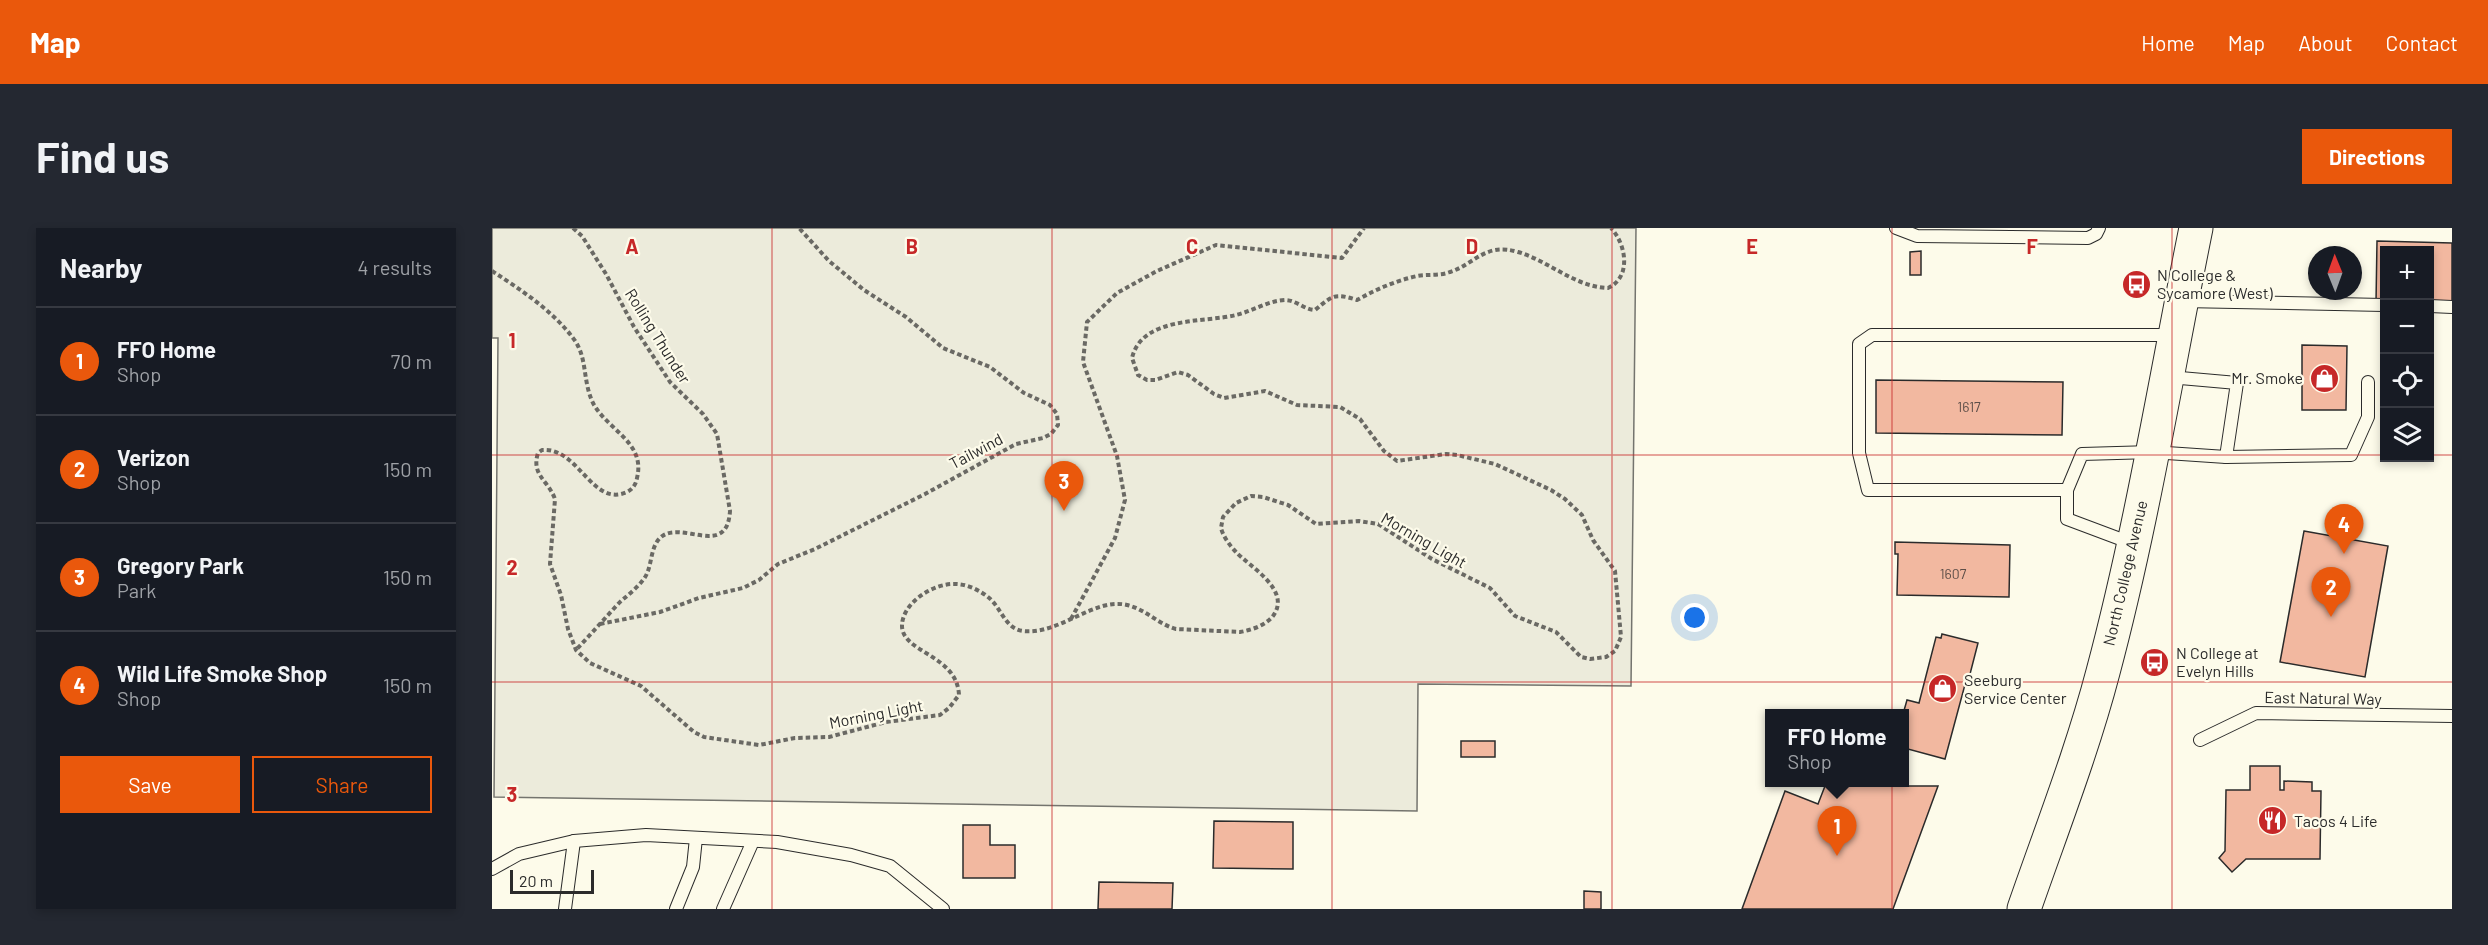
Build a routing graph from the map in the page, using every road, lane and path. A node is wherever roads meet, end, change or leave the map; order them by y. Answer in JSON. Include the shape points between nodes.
{"nodes":[{"id":1,"x":573,"y":228,"type":"edge"},
{"id":2,"x":800,"y":228,"type":"edge"},
{"id":3,"x":1364,"y":228,"type":"edge"},
{"id":4,"x":1611,"y":228,"type":"edge"},
{"id":5,"x":1896,"y":228,"type":"edge"},
{"id":6,"x":2099,"y":228,"type":"edge"},
{"id":7,"x":2196,"y":228,"type":"edge"},
{"id":8,"x":492,"y":271,"type":"edge"},
{"id":9,"x":2181,"y":302,"type":"junction"},
{"id":10,"x":2380,"y":306,"type":"edge"},
{"id":11,"x":2434,"y":306,"type":"edge"},
{"id":12,"x":2452,"y":307,"type":"edge"},
{"id":13,"x":2175,"y":335,"type":"junction"},
{"id":14,"x":2166,"y":377,"type":"junction"},
{"id":15,"x":2368,"y":382,"type":"dead end"},
{"id":16,"x":2152,"y":452,"type":"junction"},
{"id":17,"x":2226,"y":457,"type":"junction"},
{"id":18,"x":2067,"y":490,"type":"junction"},
{"id":19,"x":2132,"y":543,"type":"junction"},
{"id":20,"x":1070,"y":621,"type":"junction"},
{"id":21,"x":600,"y":624,"type":"junction"},
{"id":22,"x":576,"y":650,"type":"junction"},
{"id":23,"x":2452,"y":716,"type":"edge"},
{"id":24,"x":2200,"y":740,"type":"dead end"},
{"id":25,"x":696,"y":838,"type":"junction"},
{"id":26,"x":753,"y":840,"type":"junction"},
{"id":27,"x":574,"y":841,"type":"junction"},
{"id":28,"x":493,"y":871,"type":"edge"},
{"id":29,"x":565,"y":909,"type":"edge"},
{"id":30,"x":676,"y":909,"type":"edge"},
{"id":31,"x":723,"y":909,"type":"edge"},
{"id":32,"x":943,"y":909,"type":"edge"},
{"id":33,"x":2024,"y":909,"type":"edge"}],
"edges":[{"from":1,"to":21,"type":"path","name":"Rolling Thunder","via":[[606,273],[634,327],[670,382],[703,414],[717,434],[730,511],[729,523],[722,532],[706,537],[670,532],[661,537],[652,549],[645,578]]},
{"from":2,"to":21,"type":"path","name":"Tailwind","via":[[829,261],[943,348],[990,367],[1024,393],[1050,405],[1057,414],[1058,425],[1043,438],[1016,444],[925,494],[778,564],[743,588],[660,612]]},
{"from":3,"to":20,"type":"path","via":[[1342,258],[1216,245],[1117,293],[1087,322],[1083,362],[1117,456],[1125,500],[1115,538]]},
{"from":4,"to":20,"type":"path","name":"Morning Light","via":[[1623,244],[1625,259],[1622,275],[1608,288],[1557,272],[1535,257],[1498,250],[1475,257],[1450,272],[1394,282],[1357,300],[1343,295],[1332,297],[1316,310],[1288,300],[1274,301],[1237,315],[1163,327],[1137,343],[1132,358],[1138,375],[1147,380],[1178,372],[1224,398],[1265,391],[1297,405],[1340,407],[1360,419],[1384,451],[1397,461],[1457,455],[1495,464],[1551,490],[1582,515],[1593,540],[1615,571],[1621,637],[1615,651],[1606,657],[1581,657],[1556,632],[1515,616],[1490,588],[1432,559],[1378,524],[1316,524],[1288,505],[1263,496],[1251,496],[1236,503],[1223,518],[1221,528],[1235,552],[1275,591],[1276,611],[1269,621],[1240,632],[1176,629],[1140,609],[1115,603]]},
{"from":5,"to":6,"type":"lane","via":[[1917,236],[2088,238]]},
{"from":7,"to":9,"type":"main road","name":"North College Avenue"},
{"from":8,"to":22,"type":"path","via":[[514,285],[573,337],[583,358],[586,386],[595,406],[630,442],[638,459],[635,485],[627,492],[612,494],[596,487],[563,454],[547,450],[538,453],[537,472],[555,499],[550,564]]},
{"from":9,"to":10,"type":"lane"},
{"from":9,"to":13,"type":"main road","name":"North College Avenue"},
{"from":11,"to":12,"type":"lane"},
{"from":13,"to":14,"type":"main road","name":"North College Avenue"},
{"from":13,"to":18,"type":"lane","via":[[1872,335],[1859,344],[1859,453],[1868,490]]},
{"from":14,"to":16,"type":"main road","name":"North College Avenue"},
{"from":14,"to":17,"type":"lane","via":[[2237,383]]},
{"from":15,"to":17,"type":"lane","via":[[2368,417],[2351,454]]},
{"from":16,"to":17,"type":"lane"},
{"from":16,"to":18,"type":"lane","via":[[2082,454]]},
{"from":16,"to":19,"type":"main road","name":"North College Avenue"},
{"from":18,"to":19,"type":"lane","via":[[2067,519]]},
{"from":19,"to":33,"type":"main road","name":"North College Avenue","via":[[2103,673]]},
{"from":20,"to":22,"type":"path","name":"Morning Light","via":[[1038,631],[1022,631],[1008,623],[997,605],[974,588],[943,585],[912,602],[901,627],[906,638],[942,662],[957,680],[959,695],[949,708],[940,715],[886,722],[829,737],[759,745],[694,732],[641,686],[590,663]]},
{"from":21,"to":22,"type":"path","name":"Rolling Thunder"},
{"from":23,"to":24,"type":"lane","name":"East Natural Way","via":[[2256,713]]},
{"from":25,"to":26,"type":"lane"},
{"from":25,"to":27,"type":"lane","via":[[646,835]]},
{"from":25,"to":30,"type":"lane","via":[[693,867]]},
{"from":26,"to":31,"type":"lane"},
{"from":26,"to":32,"type":"lane","via":[[851,855],[890,866]]},
{"from":27,"to":28,"type":"lane","via":[[519,854]]},
{"from":27,"to":29,"type":"lane"}]}
